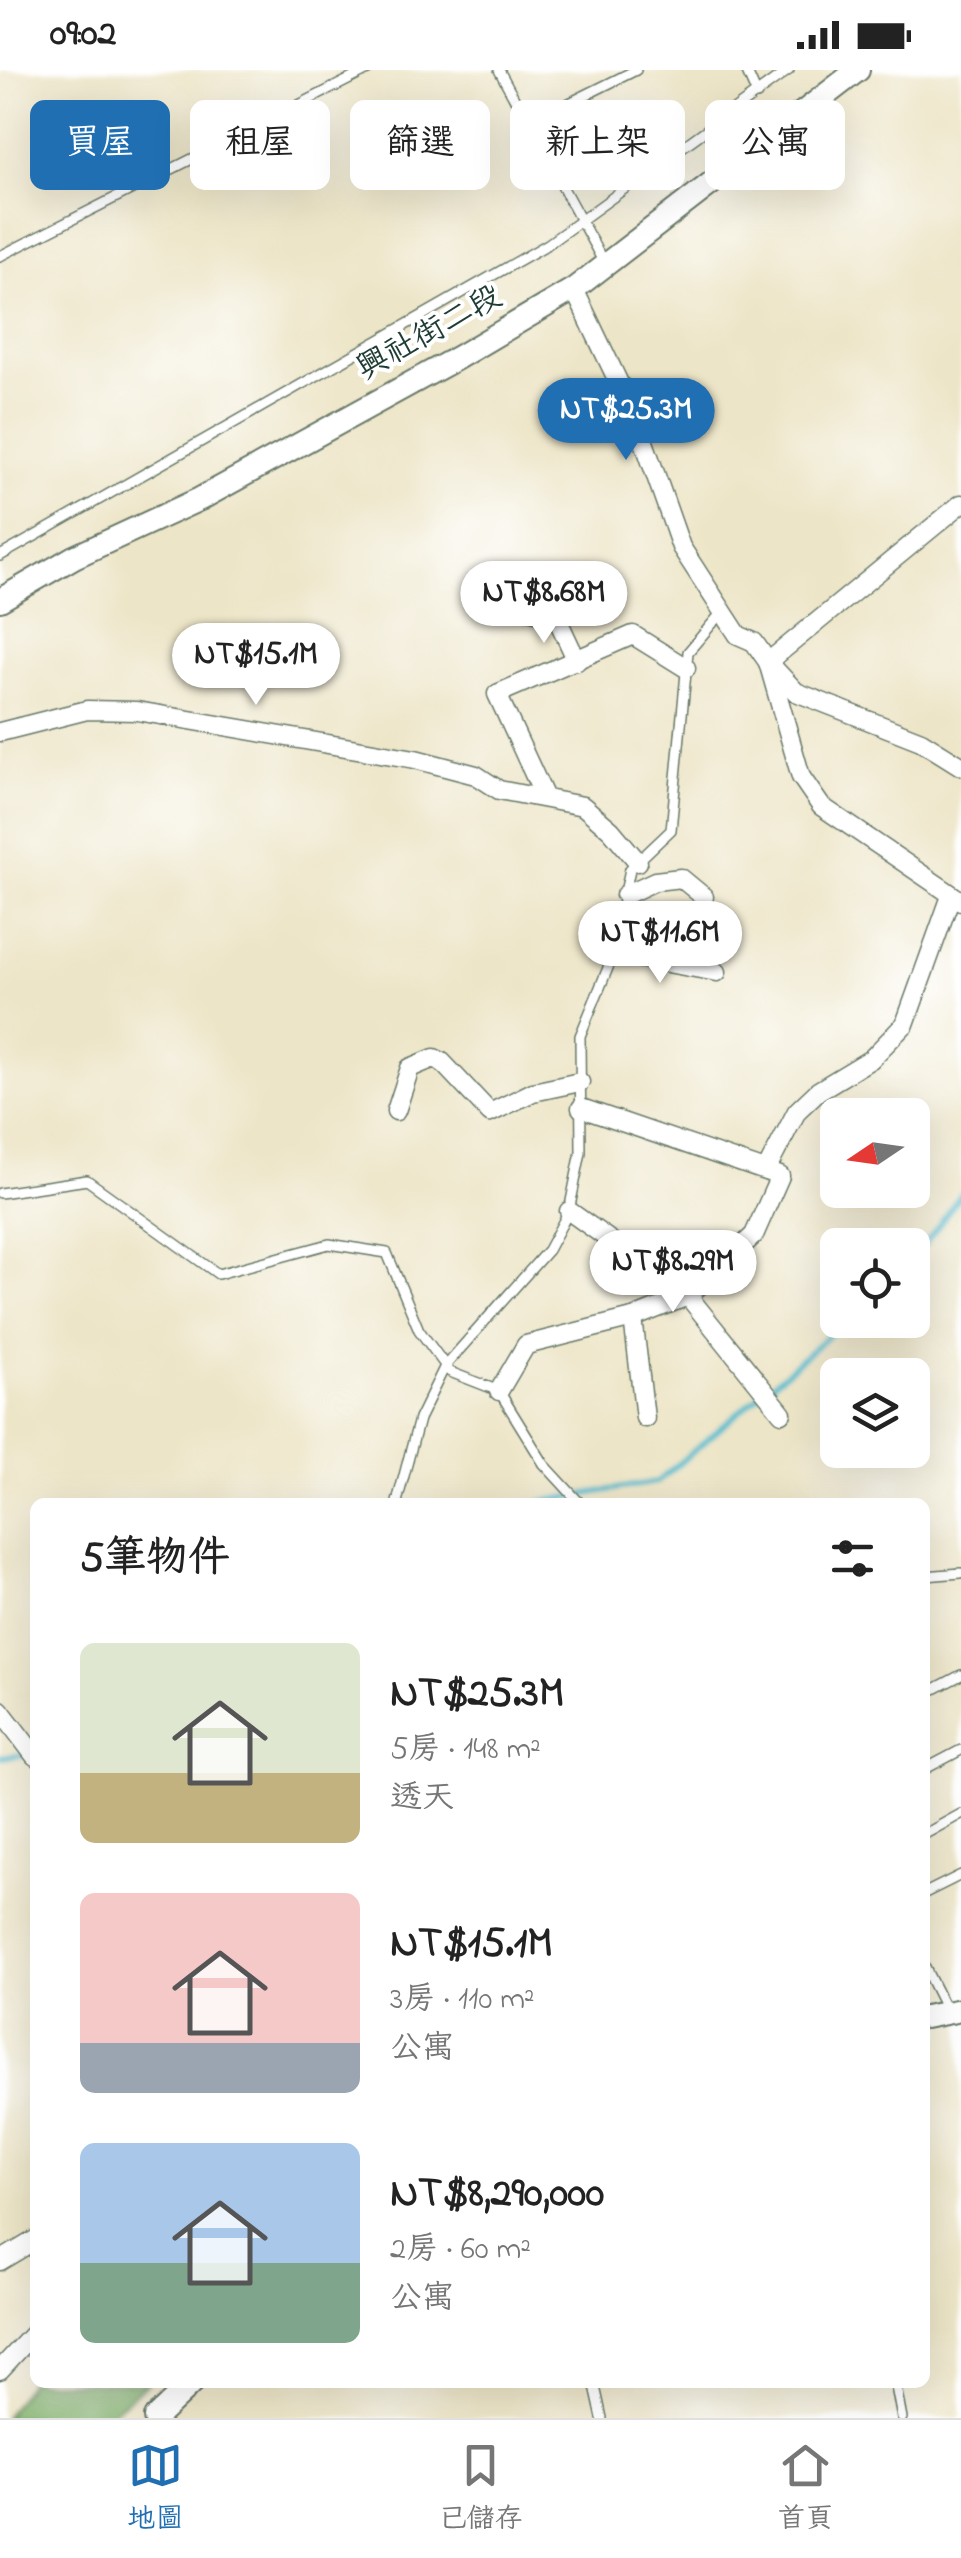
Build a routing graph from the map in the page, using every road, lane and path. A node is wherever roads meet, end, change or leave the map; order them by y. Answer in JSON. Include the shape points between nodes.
{"nodes":[{"id":1,"x":368,"y":70,"type":"edge"},
{"id":2,"x":499,"y":70,"type":"edge"},
{"id":3,"x":636,"y":70,"type":"edge"},
{"id":4,"x":746,"y":70,"type":"edge"},
{"id":5,"x":789,"y":70,"type":"edge"},
{"id":6,"x":858,"y":70,"type":"edge"},
{"id":7,"x":757,"y":95,"type":"junction"},
{"id":8,"x":515,"y":100,"type":"edge"},
{"id":9,"x":575,"y":100,"type":"edge"},
{"id":10,"x":564,"y":190,"type":"edge"},
{"id":11,"x":582,"y":223,"type":"junction"},
{"id":12,"x":0,"y":256,"type":"edge"},
{"id":13,"x":605,"y":266,"type":"junction"},
{"id":14,"x":574,"y":289,"type":"junction"},
{"id":15,"x":961,"y":504,"type":"edge"},
{"id":16,"x":0,"y":556,"type":"edge"},
{"id":17,"x":0,"y":600,"type":"edge"},
{"id":18,"x":526,"y":610,"type":"dead end"},
{"id":19,"x":723,"y":610,"type":"junction"},
{"id":20,"x":578,"y":661,"type":"junction"},
{"id":21,"x":768,"y":662,"type":"junction"},
{"id":22,"x":686,"y":668,"type":"junction"},
{"id":23,"x":0,"y":732,"type":"edge"},
{"id":24,"x":961,"y":766,"type":"edge"},
{"id":25,"x":545,"y":798,"type":"junction"},
{"id":26,"x":638,"y":862,"type":"junction"},
{"id":27,"x":625,"y":895,"type":"junction"},
{"id":28,"x":704,"y":898,"type":"dead end"},
{"id":29,"x":956,"y":898,"type":"edge"},
{"id":30,"x":612,"y":953,"type":"junction"},
{"id":31,"x":717,"y":972,"type":"dead end"},
{"id":32,"x":580,"y":1082,"type":"junction"},
{"id":33,"x":580,"y":1108,"type":"junction"},
{"id":34,"x":396,"y":1112,"type":"dead end"},
{"id":35,"x":766,"y":1171,"type":"junction"},
{"id":36,"x":0,"y":1193,"type":"edge"},
{"id":37,"x":569,"y":1210,"type":"junction"},
{"id":38,"x":688,"y":1296,"type":"junction"},
{"id":39,"x":633,"y":1318,"type":"junction"},
{"id":40,"x":445,"y":1366,"type":"junction"},
{"id":41,"x":499,"y":1391,"type":"junction"},
{"id":42,"x":782,"y":1412,"type":"dead end"},
{"id":43,"x":645,"y":1418,"type":"dead end"},
{"id":44,"x":398,"y":1498,"type":"edge"},
{"id":45,"x":575,"y":1498,"type":"edge"},
{"id":46,"x":961,"y":1573,"type":"edge"},
{"id":47,"x":930,"y":1576,"type":"edge"},
{"id":48,"x":961,"y":1675,"type":"edge"},
{"id":49,"x":930,"y":1691,"type":"edge"},
{"id":50,"x":1,"y":1713,"type":"edge"},
{"id":51,"x":30,"y":1750,"type":"edge"},
{"id":52,"x":961,"y":1750,"type":"edge"},
{"id":53,"x":930,"y":1766,"type":"edge"},
{"id":54,"x":961,"y":1814,"type":"edge"},
{"id":55,"x":930,"y":1831,"type":"edge"},
{"id":56,"x":961,"y":1875,"type":"edge"},
{"id":57,"x":930,"y":1890,"type":"edge"},
{"id":58,"x":930,"y":1980,"type":"edge"},
{"id":59,"x":944,"y":2013,"type":"edge"},
{"id":60,"x":30,"y":2243,"type":"edge"},
{"id":61,"x":0,"y":2261,"type":"edge"},
{"id":62,"x":30,"y":2337,"type":"edge"},
{"id":63,"x":0,"y":2370,"type":"edge"},
{"id":64,"x":186,"y":2388,"type":"edge"},
{"id":65,"x":595,"y":2388,"type":"edge"},
{"id":66,"x":895,"y":2388,"type":"edge"},
{"id":67,"x":154,"y":2418,"type":"edge"},
{"id":68,"x":602,"y":2418,"type":"edge"},
{"id":69,"x":902,"y":2418,"type":"edge"}],
"edges":[{"from":1,"to":12,"type":"lane"},
{"from":2,"to":8,"type":"lane"},
{"from":3,"to":9,"type":"lane"},
{"from":4,"to":7,"type":"lane"},
{"from":5,"to":7,"type":"lane"},
{"from":6,"to":13,"type":"street","name":"興社街二段"},
{"from":7,"to":11,"type":"lane"},
{"from":10,"to":11,"type":"lane"},
{"from":11,"to":13,"type":"lane"},
{"from":11,"to":16,"type":"lane"},
{"from":13,"to":14,"type":"street","name":"興社街二段"},
{"from":14,"to":17,"type":"street","name":"興社街二段","via":[[200,499],[74,557]]},
{"from":14,"to":19,"type":"street","via":[[636,419],[681,547]]},
{"from":15,"to":21,"type":"street"},
{"from":18,"to":20,"type":"street","via":[[556,616]]},
{"from":19,"to":21,"type":"street","via":[[738,635],[754,642]]},
{"from":19,"to":22,"type":"lane","via":[[688,652]]},
{"from":20,"to":22,"type":"street","via":[[633,635]]},
{"from":20,"to":25,"type":"street","via":[[497,694]]},
{"from":21,"to":24,"type":"street","via":[[796,692],[921,740]]},
{"from":21,"to":29,"type":"street","via":[[801,777],[821,806]]},
{"from":22,"to":26,"type":"lane","via":[[671,830]]},
{"from":23,"to":25,"type":"street","via":[[87,710],[137,712],[415,759],[476,775],[499,790]]},
{"from":25,"to":26,"type":"street","via":[[583,806]]},
{"from":26,"to":27,"type":"lane"},
{"from":27,"to":28,"type":"street","via":[[681,878]]},
{"from":27,"to":30,"type":"lane"},
{"from":29,"to":35,"type":"street","via":[[905,1024],[871,1059],[797,1110]]},
{"from":30,"to":31,"type":"street"},
{"from":30,"to":32,"type":"lane","via":[[580,1036]]},
{"from":32,"to":33,"type":"lane"},
{"from":32,"to":34,"type":"street","via":[[533,1092],[490,1113],[434,1058],[410,1068]]},
{"from":33,"to":35,"type":"street"},
{"from":33,"to":37,"type":"lane","via":[[581,1152]]},
{"from":35,"to":38,"type":"street","via":[[780,1176],[754,1235]]},
{"from":36,"to":40,"type":"lane","via":[[87,1180],[218,1274],[329,1244],[386,1253],[419,1330]]},
{"from":37,"to":38,"type":"street"},
{"from":37,"to":40,"type":"lane","via":[[548,1250]]},
{"from":38,"to":39,"type":"street"},
{"from":38,"to":42,"type":"street"},
{"from":39,"to":41,"type":"street","via":[[526,1346]]},
{"from":39,"to":43,"type":"street"},
{"from":40,"to":41,"type":"lane"},
{"from":40,"to":44,"type":"lane","via":[[419,1419]]},
{"from":41,"to":45,"type":"lane","via":[[544,1464]]},
{"from":46,"to":47,"type":"lane"},
{"from":48,"to":49,"type":"lane"},
{"from":50,"to":51,"type":"street"},
{"from":52,"to":53,"type":"lane"},
{"from":54,"to":55,"type":"lane"},
{"from":56,"to":57,"type":"lane"},
{"from":58,"to":59,"type":"lane"},
{"from":60,"to":61,"type":"street"},
{"from":62,"to":63,"type":"street"},
{"from":64,"to":67,"type":"street"},
{"from":65,"to":68,"type":"lane"},
{"from":66,"to":69,"type":"lane"}]}
